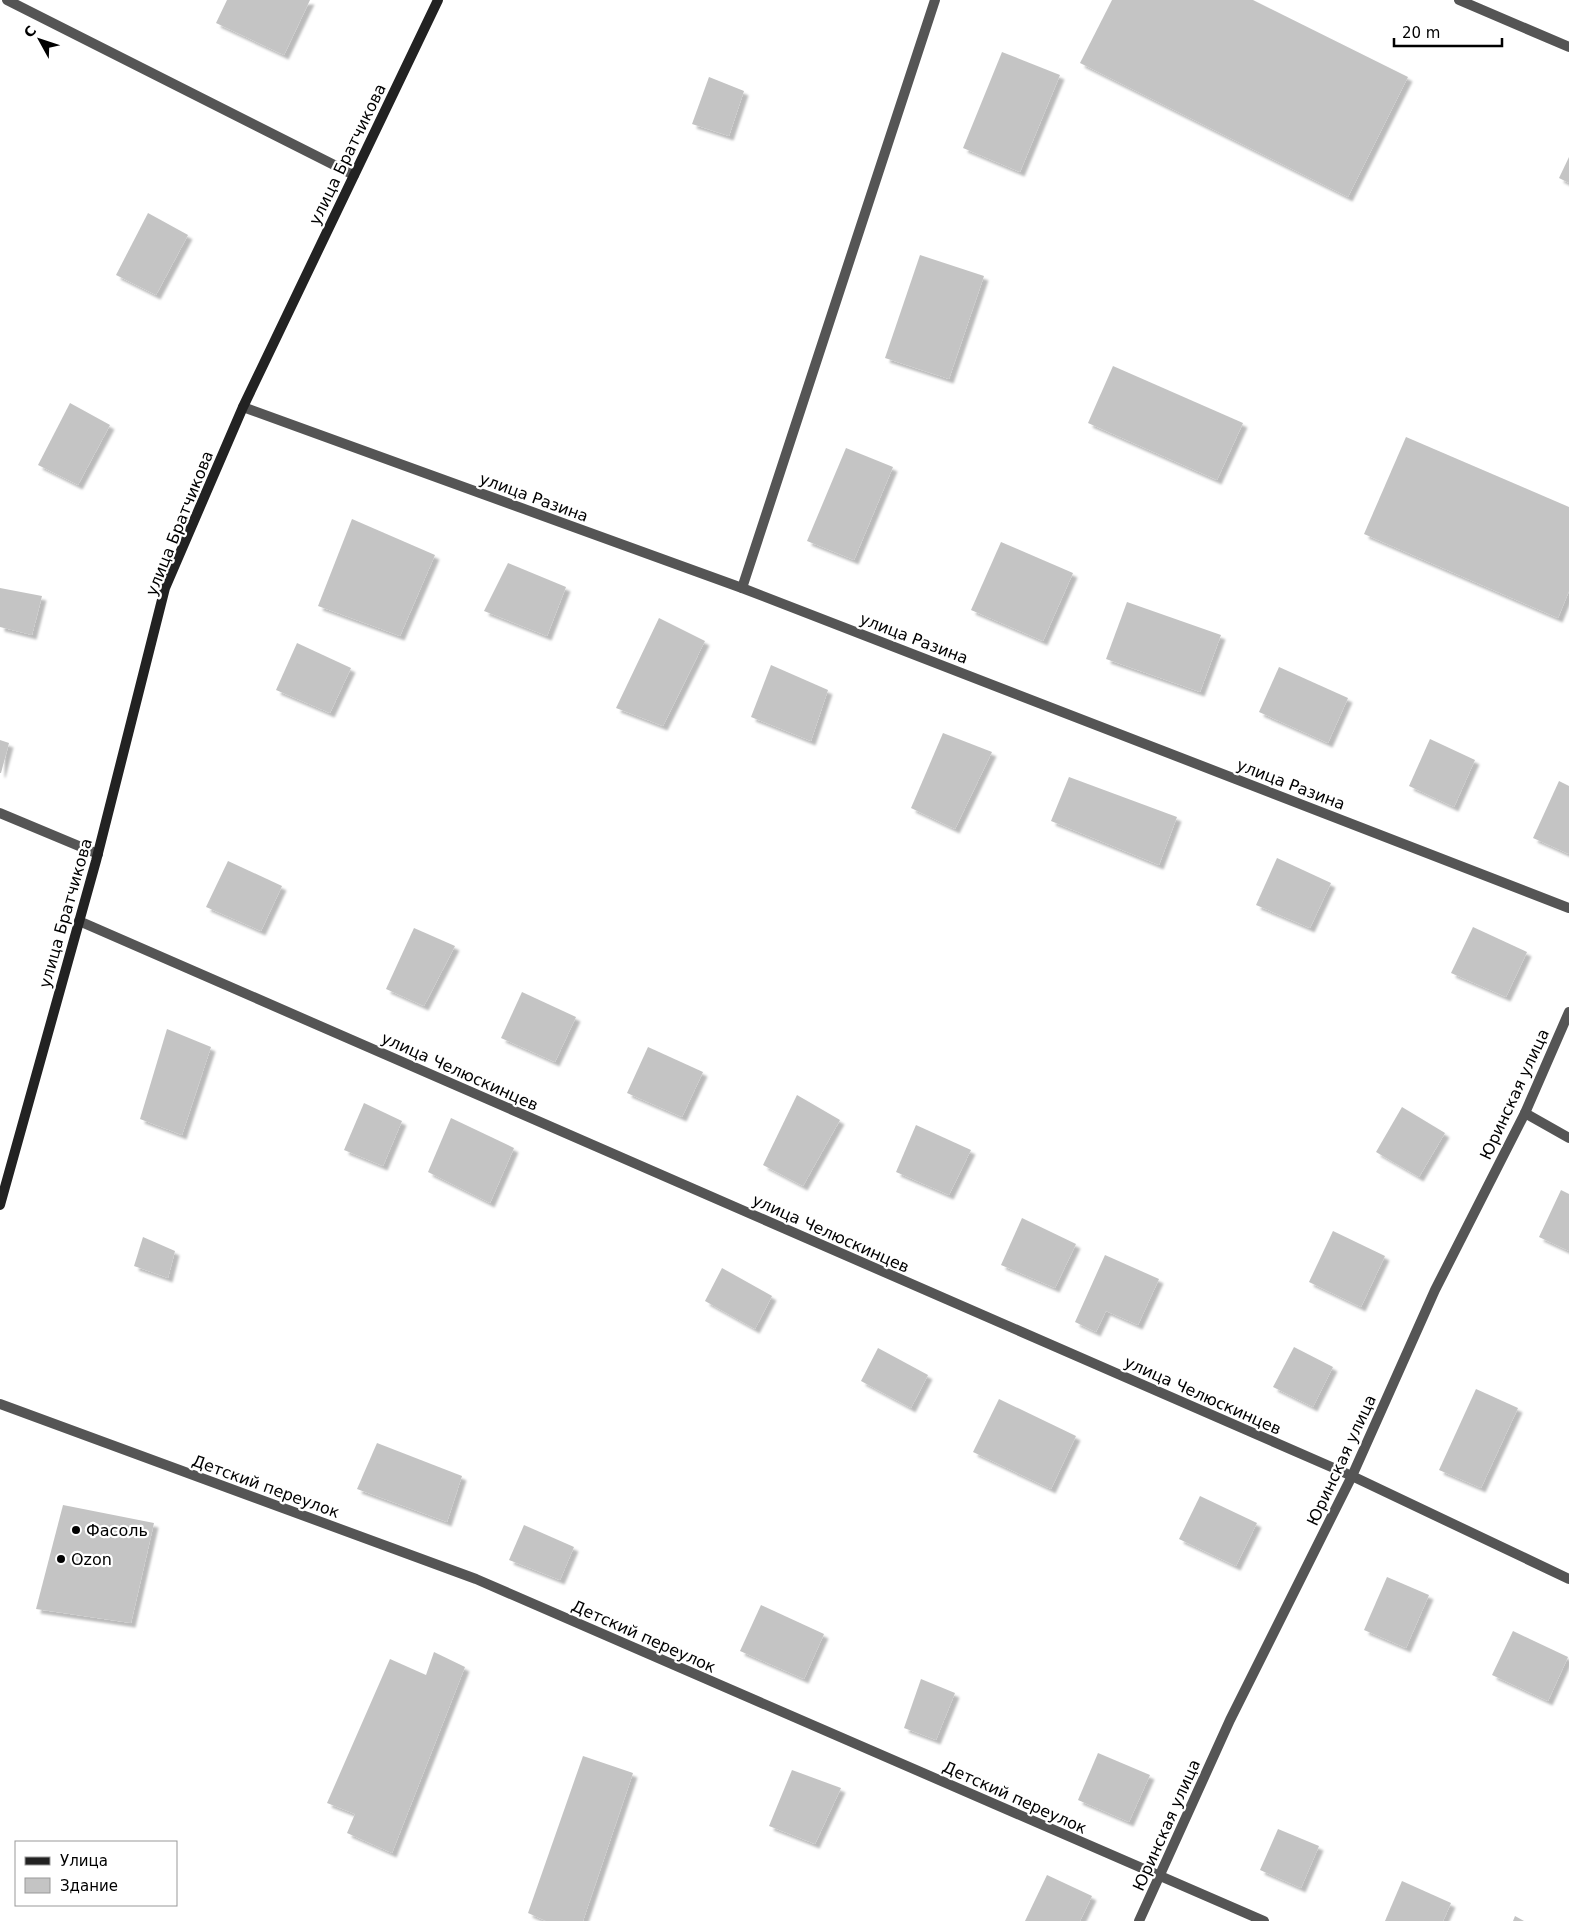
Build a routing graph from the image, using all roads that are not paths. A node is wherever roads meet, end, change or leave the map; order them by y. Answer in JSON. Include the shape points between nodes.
{"nodes":[{"id":1,"x":7,"y":0,"type":"edge"},
{"id":2,"x":438,"y":0,"type":"edge"},
{"id":3,"x":936,"y":0,"type":"edge"},
{"id":4,"x":1459,"y":0,"type":"edge"},
{"id":5,"x":1569,"y":46,"type":"edge"},
{"id":6,"x":354,"y":175,"type":"junction"},
{"id":7,"x":243,"y":408,"type":"junction"},
{"id":8,"x":742,"y":588,"type":"junction"},
{"id":9,"x":0,"y":813,"type":"edge"},
{"id":10,"x":98,"y":854,"type":"junction"},
{"id":11,"x":1569,"y":908,"type":"edge"},
{"id":12,"x":79,"y":921,"type":"junction"},
{"id":13,"x":1569,"y":1012,"type":"edge"},
{"id":14,"x":1525,"y":1114,"type":"junction"},
{"id":15,"x":1569,"y":1138,"type":"edge"},
{"id":16,"x":0,"y":1204,"type":"edge"},
{"id":17,"x":0,"y":1404,"type":"edge"},
{"id":18,"x":1352,"y":1476,"type":"junction"},
{"id":19,"x":1569,"y":1578,"type":"edge"},
{"id":20,"x":1159,"y":1876,"type":"junction"},
{"id":21,"x":1139,"y":1921,"type":"edge"},
{"id":22,"x":1264,"y":1921,"type":"edge"}],
"edges":[{"from":1,"to":6,"type":"street"},
{"from":2,"to":6,"type":"main road","name":"улица Братчикова"},
{"from":3,"to":8,"type":"street"},
{"from":4,"to":5,"type":"street"},
{"from":6,"to":7,"type":"main road","name":"улица Братчикова"},
{"from":7,"to":8,"type":"street","name":"улица Разина"},
{"from":7,"to":10,"type":"main road","name":"улица Братчикова","via":[[165,588]]},
{"from":8,"to":11,"type":"street","name":"улица Разина"},
{"from":9,"to":10,"type":"street"},
{"from":10,"to":12,"type":"main road","name":"улица Братчикова"},
{"from":12,"to":16,"type":"main road","name":"улица Братчикова"},
{"from":12,"to":18,"type":"street","name":"улица Челюскинцев"},
{"from":13,"to":14,"type":"street","name":"Юринская улица"},
{"from":14,"to":15,"type":"street"},
{"from":14,"to":18,"type":"street","name":"Юринская улица","via":[[1435,1290]]},
{"from":17,"to":20,"type":"street","name":"Детский переулок","via":[[476,1579]]},
{"from":18,"to":19,"type":"street","name":"улица Челюскинцев"},
{"from":18,"to":20,"type":"street","name":"Юринская улица","via":[[1230,1720]]},
{"from":20,"to":21,"type":"street","name":"Юринская улица"},
{"from":20,"to":22,"type":"street","name":"Детский переулок"}]}
